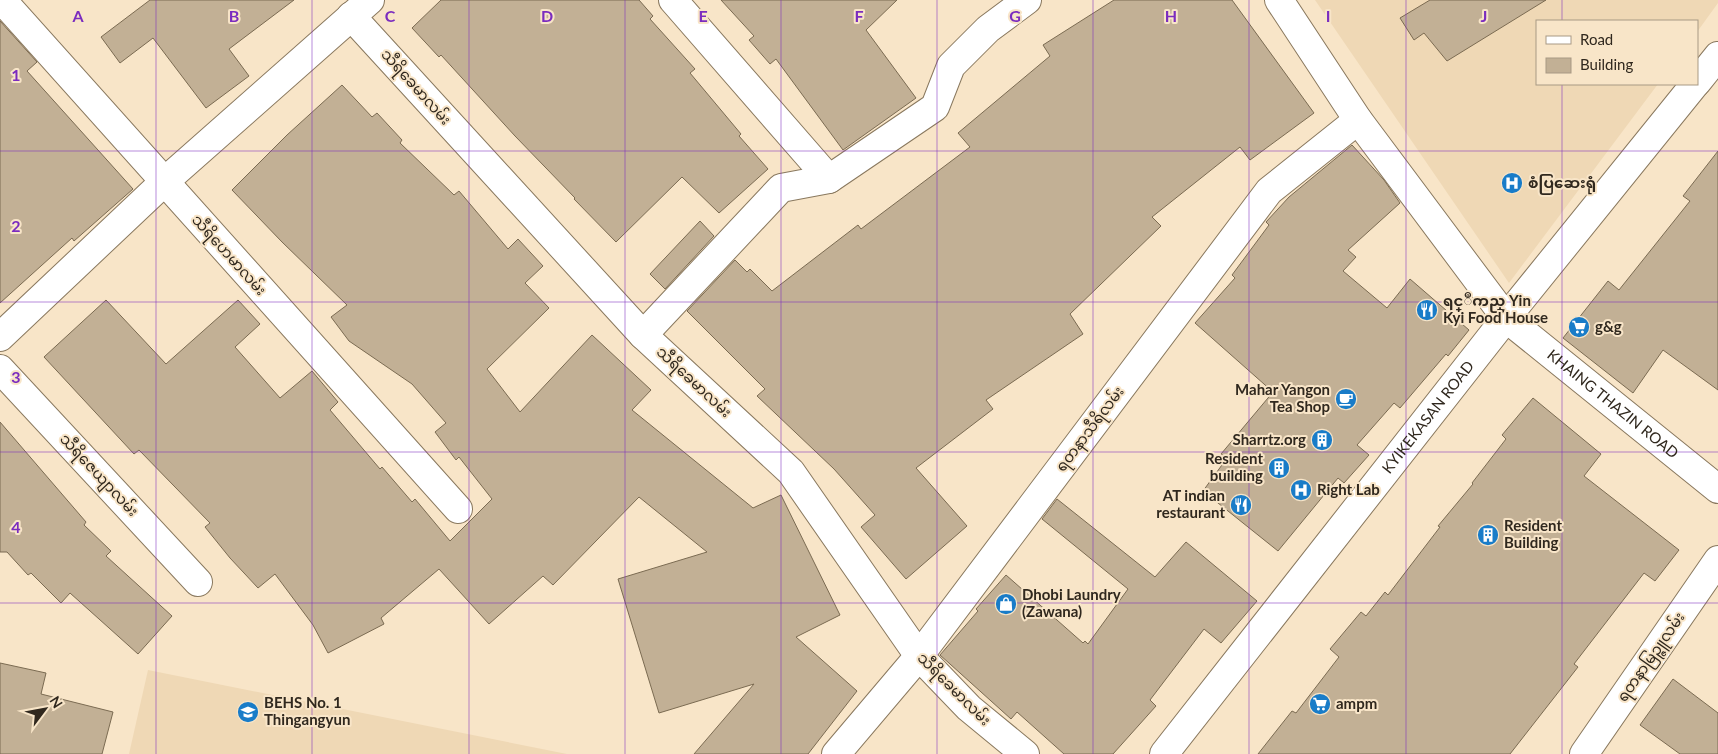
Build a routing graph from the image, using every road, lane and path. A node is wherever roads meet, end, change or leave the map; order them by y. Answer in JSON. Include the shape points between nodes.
{"nodes":[{"id":1,"x":2,"y":0,"type":"edge"},
{"id":2,"x":673,"y":0,"type":"edge"},
{"id":3,"x":1279,"y":0,"type":"edge"},
{"id":4,"x":1012,"y":4,"type":"edge"},
{"id":5,"x":360,"y":8,"type":"edge"},
{"id":6,"x":1718,"y":56,"type":"edge"},
{"id":7,"x":1698,"y":81,"type":"edge"},
{"id":8,"x":1694,"y":85,"type":"edge"},
{"id":9,"x":1358,"y":120,"type":"junction"},
{"id":10,"x":829,"y":179,"type":"junction"},
{"id":11,"x":164,"y":182,"type":"junction"},
{"id":12,"x":1506,"y":318,"type":"junction"},
{"id":13,"x":643,"y":335,"type":"junction"},
{"id":14,"x":0,"y":337,"type":"edge"},
{"id":15,"x":0,"y":369,"type":"edge"},
{"id":16,"x":1718,"y":489,"type":"edge"},
{"id":17,"x":458,"y":509,"type":"dead end"},
{"id":18,"x":1718,"y":560,"type":"edge"},
{"id":19,"x":198,"y":582,"type":"dead end"},
{"id":20,"x":919,"y":656,"type":"junction"},
{"id":21,"x":836,"y":754,"type":"edge"},
{"id":22,"x":1025,"y":754,"type":"edge"},
{"id":23,"x":1164,"y":754,"type":"edge"},
{"id":24,"x":1584,"y":754,"type":"edge"}],
"edges":[{"from":1,"to":11,"type":"street","name":"သီရိဟေမာလမ်း"},
{"from":2,"to":10,"type":"street"},
{"from":3,"to":9,"type":"street","name":"KHAING THAZIN ROAD"},
{"from":4,"to":10,"type":"street","via":[[951,66],[935,107]]},
{"from":5,"to":11,"type":"street"},
{"from":5,"to":13,"type":"street","name":"သီရိခေမာလမ်း"},
{"from":6,"to":7,"type":"street","name":"KYIKEKASAN ROAD"},
{"from":8,"to":12,"type":"street","name":"KYIKEKASAN ROAD"},
{"from":9,"to":12,"type":"street","name":"KHAING THAZIN ROAD"},
{"from":9,"to":20,"type":"street","name":"ရတနာသီရိလမ်း","via":[[1269,191]]},
{"from":10,"to":13,"type":"street","via":[[781,188]]},
{"from":11,"to":14,"type":"street"},
{"from":11,"to":17,"type":"street","name":"သီရိဟေမာလမ်း"},
{"from":12,"to":16,"type":"street","name":"KHAING THAZIN ROAD"},
{"from":12,"to":23,"type":"street","name":"KYIKEKASAN ROAD"},
{"from":13,"to":20,"type":"street","name":"သီရိခေမာလမ်း","via":[[791,472]]},
{"from":15,"to":19,"type":"street","name":"သီရိဇေယျာလမ်း"},
{"from":18,"to":24,"type":"street","name":"ရတနာမြဉ္ဇူလမ်း"},
{"from":20,"to":21,"type":"street","name":"ရတနာသီရိလမ်း"},
{"from":20,"to":22,"type":"street","name":"သီရိခေမာလမ်း","via":[[969,708]]}]}
